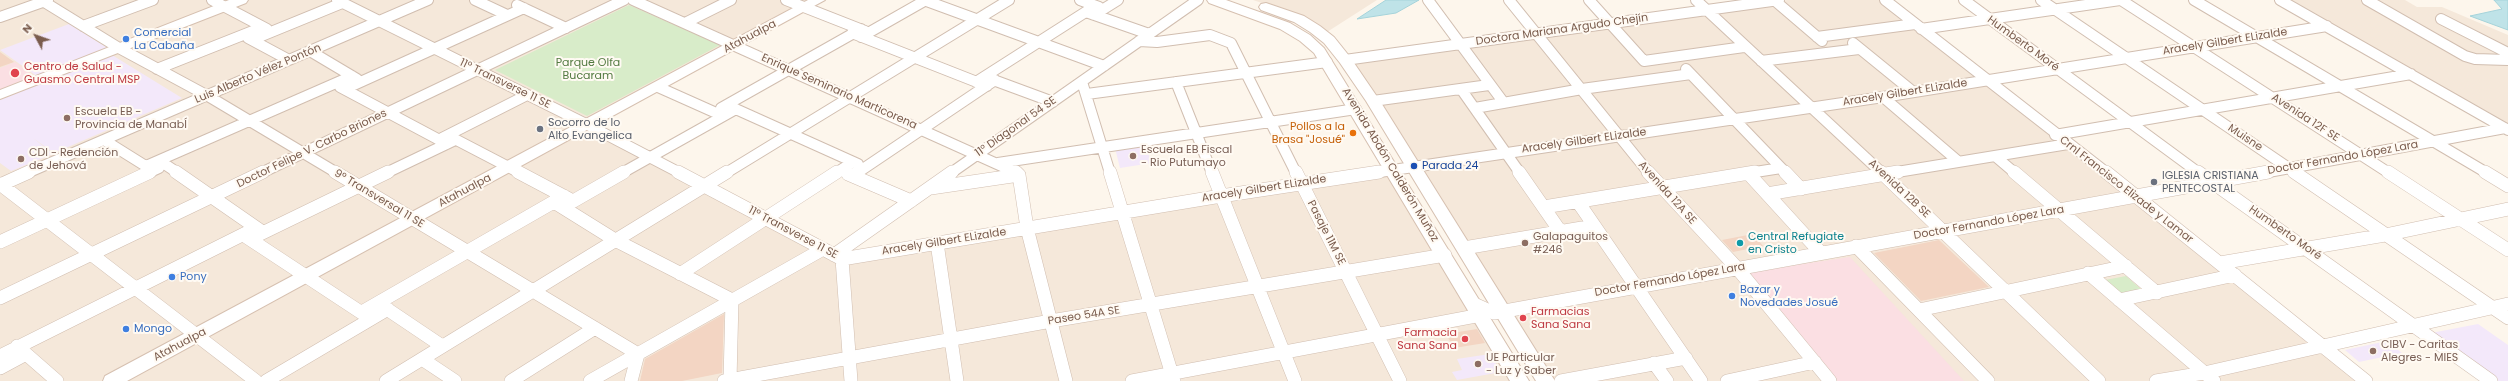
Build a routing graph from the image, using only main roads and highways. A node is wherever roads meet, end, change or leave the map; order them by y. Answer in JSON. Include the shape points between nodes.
{"nodes":[{"id":1,"x":241,"y":0,"type":"edge"},
{"id":2,"x":818,"y":0,"type":"edge"},
{"id":3,"x":1214,"y":0,"type":"edge"},
{"id":4,"x":1246,"y":0,"type":"edge"},
{"id":5,"x":0,"y":95,"type":"edge"},
{"id":6,"x":112,"y":381,"type":"edge"},
{"id":7,"x":1520,"y":381,"type":"edge"},
{"id":8,"x":1546,"y":381,"type":"edge"}],
"edges":[{"from":1,"to":5,"type":"main road"},
{"from":2,"to":6,"type":"main road","name":"Atahualpa"},
{"from":3,"to":7,"type":"main road","name":"Avenida Abdón Calderón Muñoz","via":[[1292,29],[1314,46],[1327,62]]},
{"from":4,"to":8,"type":"main road","name":"Avenida Abdón Calderón Muñoz","via":[[1287,14],[1330,40],[1373,101]]}]}
